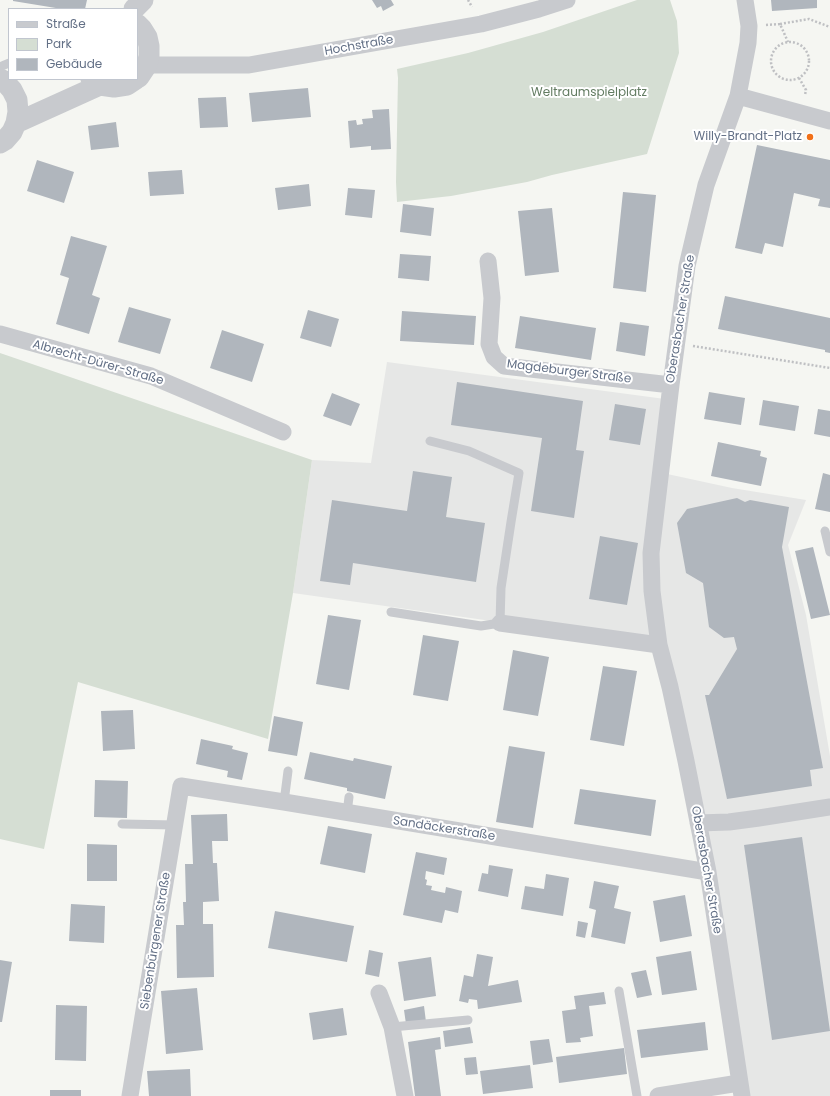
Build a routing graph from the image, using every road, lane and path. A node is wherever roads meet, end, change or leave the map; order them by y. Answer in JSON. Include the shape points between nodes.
{"nodes":[{"id":1,"x":143,"y":0,"type":"edge"},
{"id":2,"x":568,"y":0,"type":"edge"},
{"id":3,"x":745,"y":0,"type":"edge"},
{"id":4,"x":539,"y":5,"type":"edge"},
{"id":5,"x":135,"y":8,"type":"edge"},
{"id":6,"x":780,"y":24,"type":"junction"},
{"id":7,"x":138,"y":25,"type":"edge"},
{"id":8,"x":749,"y":26,"type":"junction"},
{"id":9,"x":830,"y":26,"type":"edge"},
{"id":10,"x":788,"y":42,"type":"junction"},
{"id":11,"x":140,"y":74,"type":"edge"},
{"id":12,"x":8,"y":80,"type":"edge"},
{"id":13,"x":133,"y":80,"type":"edge"},
{"id":14,"x":95,"y":82,"type":"edge"},
{"id":15,"x":738,"y":96,"type":"junction"},
{"id":16,"x":830,"y":121,"type":"edge"},
{"id":17,"x":16,"y":123,"type":"junction"},
{"id":18,"x":0,"y":142,"type":"edge"},
{"id":19,"x":488,"y":261,"type":"dead end"},
{"id":20,"x":0,"y":334,"type":"edge"},
{"id":21,"x":677,"y":344,"type":"junction"},
{"id":22,"x":830,"y":368,"type":"edge"},
{"id":23,"x":671,"y":384,"type":"junction"},
{"id":24,"x":283,"y":432,"type":"dead end"},
{"id":25,"x":430,"y":441,"type":"dead end"},
{"id":26,"x":825,"y":531,"type":"dead end"},
{"id":27,"x":830,"y":552,"type":"edge"},
{"id":28,"x":391,"y":612,"type":"dead end"},
{"id":29,"x":500,"y":623,"type":"junction"},
{"id":30,"x":659,"y":645,"type":"junction"},
{"id":31,"x":288,"y":771,"type":"dead end"},
{"id":32,"x":181,"y":786,"type":"joint"},
{"id":33,"x":284,"y":802,"type":"junction"},
{"id":34,"x":830,"y":806,"type":"edge"},
{"id":35,"x":698,"y":823,"type":"junction"},
{"id":36,"x":122,"y":824,"type":"dead end"},
{"id":37,"x":175,"y":825,"type":"junction"},
{"id":38,"x":708,"y":872,"type":"junction"},
{"id":39,"x":619,"y":991,"type":"dead end"},
{"id":40,"x":379,"y":993,"type":"dead end"},
{"id":41,"x":468,"y":1020,"type":"dead end"},
{"id":42,"x":392,"y":1027,"type":"junction"},
{"id":43,"x":741,"y":1089,"type":"edge"},
{"id":44,"x":130,"y":1096,"type":"edge"},
{"id":45,"x":405,"y":1096,"type":"edge"},
{"id":46,"x":636,"y":1096,"type":"edge"},
{"id":47,"x":658,"y":1096,"type":"edge"}],
"edges":[{"from":1,"to":5,"type":"street"},
{"from":2,"to":4,"type":"street","name":"Hochstraße"},
{"from":3,"to":8,"type":"street","name":"Oberasbacher Straße"},
{"from":4,"to":11,"type":"street","name":"Hochstraße","via":[[482,24],[250,65]]},
{"from":6,"to":8,"type":"path"},
{"from":6,"to":9,"type":"path","via":[[809,19]]},
{"from":6,"to":10,"type":"path"},
{"from":7,"to":11,"type":"street","via":[[147,37],[149,46],[149,56]]},
{"from":8,"to":15,"type":"street","name":"Oberasbacher Straße"},
{"from":10,"to":10,"type":"path","via":[[796,43],[806,50],[809,61],[806,72],[800,78],[785,79],[775,72],[771,61],[774,51],[781,44]]},
{"from":12,"to":17,"type":"street","via":[[17,100]]},
{"from":13,"to":14,"type":"street","via":[[128,85],[114,87]]},
{"from":14,"to":17,"type":"street"},
{"from":15,"to":16,"type":"street"},
{"from":15,"to":21,"type":"street","name":"Oberasbacher Straße","via":[[706,185],[687,266]]},
{"from":17,"to":18,"type":"street","via":[[12,132]]},
{"from":19,"to":23,"type":"street","name":"Magdeburger Straße","via":[[492,298],[489,344],[494,357],[504,366]]},
{"from":20,"to":24,"type":"street","name":"Albrecht-Dürer-Straße","via":[[151,376]]},
{"from":21,"to":22,"type":"path"},
{"from":21,"to":23,"type":"street","name":"Oberasbacher Straße"},
{"from":23,"to":30,"type":"street","name":"Oberasbacher Straße","via":[[651,553],[652,591]]},
{"from":25,"to":29,"type":"lane","via":[[469,451],[519,473],[502,588]]},
{"from":26,"to":27,"type":"lane"},
{"from":28,"to":29,"type":"lane","via":[[481,626]]},
{"from":29,"to":30,"type":"street"},
{"from":30,"to":35,"type":"street","name":"Oberasbacher Straße"},
{"from":31,"to":33,"type":"lane"},
{"from":32,"to":33,"type":"street","name":"Sandäckerstraße"},
{"from":32,"to":37,"type":"street","name":"Siebenbürgener Straße"},
{"from":33,"to":38,"type":"street","name":"Sandäckerstraße","via":[[348,805]]},
{"from":34,"to":35,"type":"street","via":[[729,822]]},
{"from":35,"to":38,"type":"street","name":"Oberasbacher Straße"},
{"from":36,"to":37,"type":"lane"},
{"from":37,"to":44,"type":"street","name":"Siebenbürgener Straße"},
{"from":38,"to":43,"type":"street","name":"Oberasbacher Straße"},
{"from":39,"to":46,"type":"lane"},
{"from":40,"to":42,"type":"street"},
{"from":41,"to":42,"type":"lane"},
{"from":42,"to":45,"type":"street"},
{"from":43,"to":47,"type":"street"}]}
